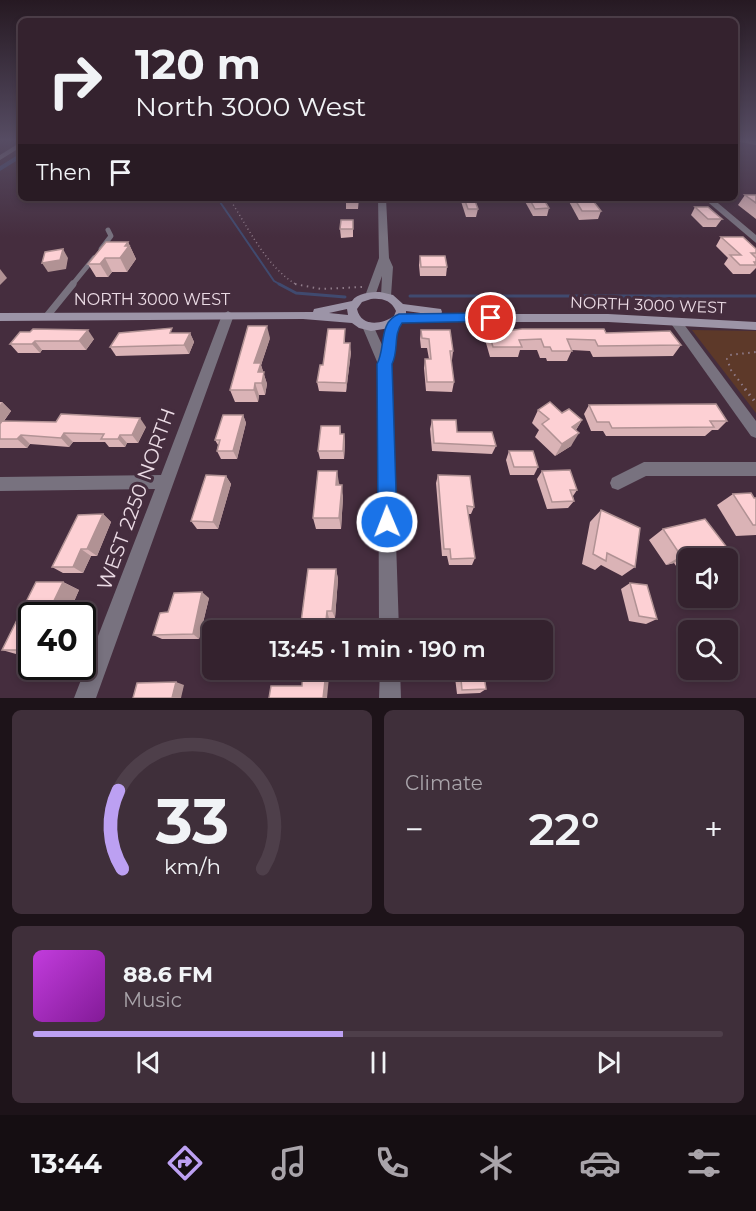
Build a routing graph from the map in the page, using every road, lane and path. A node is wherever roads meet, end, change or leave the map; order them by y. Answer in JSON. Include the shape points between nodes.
{"nodes":[{"id":1,"x":231,"y":201,"type":"edge"},
{"id":2,"x":382,"y":201,"type":"edge"},
{"id":3,"x":710,"y":201,"type":"edge"},
{"id":4,"x":108,"y":230,"type":"dead end"},
{"id":5,"x":756,"y":240,"type":"edge"},
{"id":6,"x":384,"y":258,"type":"junction"},
{"id":7,"x":367,"y":291,"type":"junction"},
{"id":8,"x":386,"y":296,"type":"junction"},
{"id":9,"x":355,"y":304,"type":"junction"},
{"id":10,"x":228,"y":315,"type":"junction"},
{"id":11,"x":303,"y":315,"type":"junction"},
{"id":12,"x":47,"y":316,"type":"junction"},
{"id":13,"x":398,"y":316,"type":"junction"},
{"id":14,"x":0,"y":317,"type":"edge"},
{"id":15,"x":355,"y":319,"type":"junction"},
{"id":16,"x":676,"y":322,"type":"junction"},
{"id":17,"x":756,"y":326,"type":"edge"},
{"id":18,"x":368,"y":327,"type":"junction"},
{"id":19,"x":756,"y":352,"type":"edge"},
{"id":20,"x":384,"y":364,"type":"junction"},
{"id":21,"x":756,"y":403,"type":"edge"},
{"id":22,"x":756,"y":432,"type":"edge"},
{"id":23,"x":756,"y":469,"type":"edge"},
{"id":24,"x":164,"y":482,"type":"junction"},
{"id":25,"x":618,"y":483,"type":"dead end"},
{"id":26,"x":0,"y":484,"type":"edge"},
{"id":27,"x":389,"y":620,"type":"edge"},
{"id":28,"x":390,"y":680,"type":"edge"},
{"id":29,"x":85,"y":698,"type":"edge"},
{"id":30,"x":390,"y":698,"type":"edge"}],
"edges":[{"from":1,"to":7,"type":"path","via":[[282,275],[296,285],[319,290]]},
{"from":2,"to":6,"type":"street"},
{"from":3,"to":5,"type":"street"},
{"from":4,"to":12,"type":"lane","via":[[111,236]]},
{"from":6,"to":7,"type":"street"},
{"from":6,"to":8,"type":"street","via":[[388,267]]},
{"from":7,"to":8,"type":"main road"},
{"from":7,"to":9,"type":"main road"},
{"from":8,"to":13,"type":"main road"},
{"from":9,"to":11,"type":"main road","name":"NORTH 3000 WEST"},
{"from":9,"to":15,"type":"main road"},
{"from":10,"to":11,"type":"main road","name":"NORTH 3000 WEST"},
{"from":10,"to":12,"type":"main road","name":"NORTH 3000 WEST"},
{"from":10,"to":24,"type":"street","name":"WEST 2250 NORTH"},
{"from":11,"to":15,"type":"main road","name":"NORTH 3000 WEST"},
{"from":12,"to":14,"type":"main road","name":"NORTH 3000 WEST"},
{"from":13,"to":16,"type":"main road","name":"NORTH 3000 WEST"},
{"from":13,"to":18,"type":"main road","via":[[380,327]]},
{"from":13,"to":20,"type":"street","via":[[388,338],[390,353]]},
{"from":15,"to":18,"type":"main road"},
{"from":16,"to":17,"type":"main road","name":"NORTH 3000 WEST"},
{"from":16,"to":22,"type":"street"},
{"from":18,"to":20,"type":"street"},
{"from":19,"to":21,"type":"path","via":[[730,355],[727,359],[730,370]]},
{"from":20,"to":27,"type":"street"},
{"from":23,"to":25,"type":"street","via":[[644,470]]},
{"from":24,"to":26,"type":"street"},
{"from":24,"to":29,"type":"street","name":"WEST 2250 NORTH"},
{"from":28,"to":30,"type":"street"}]}
